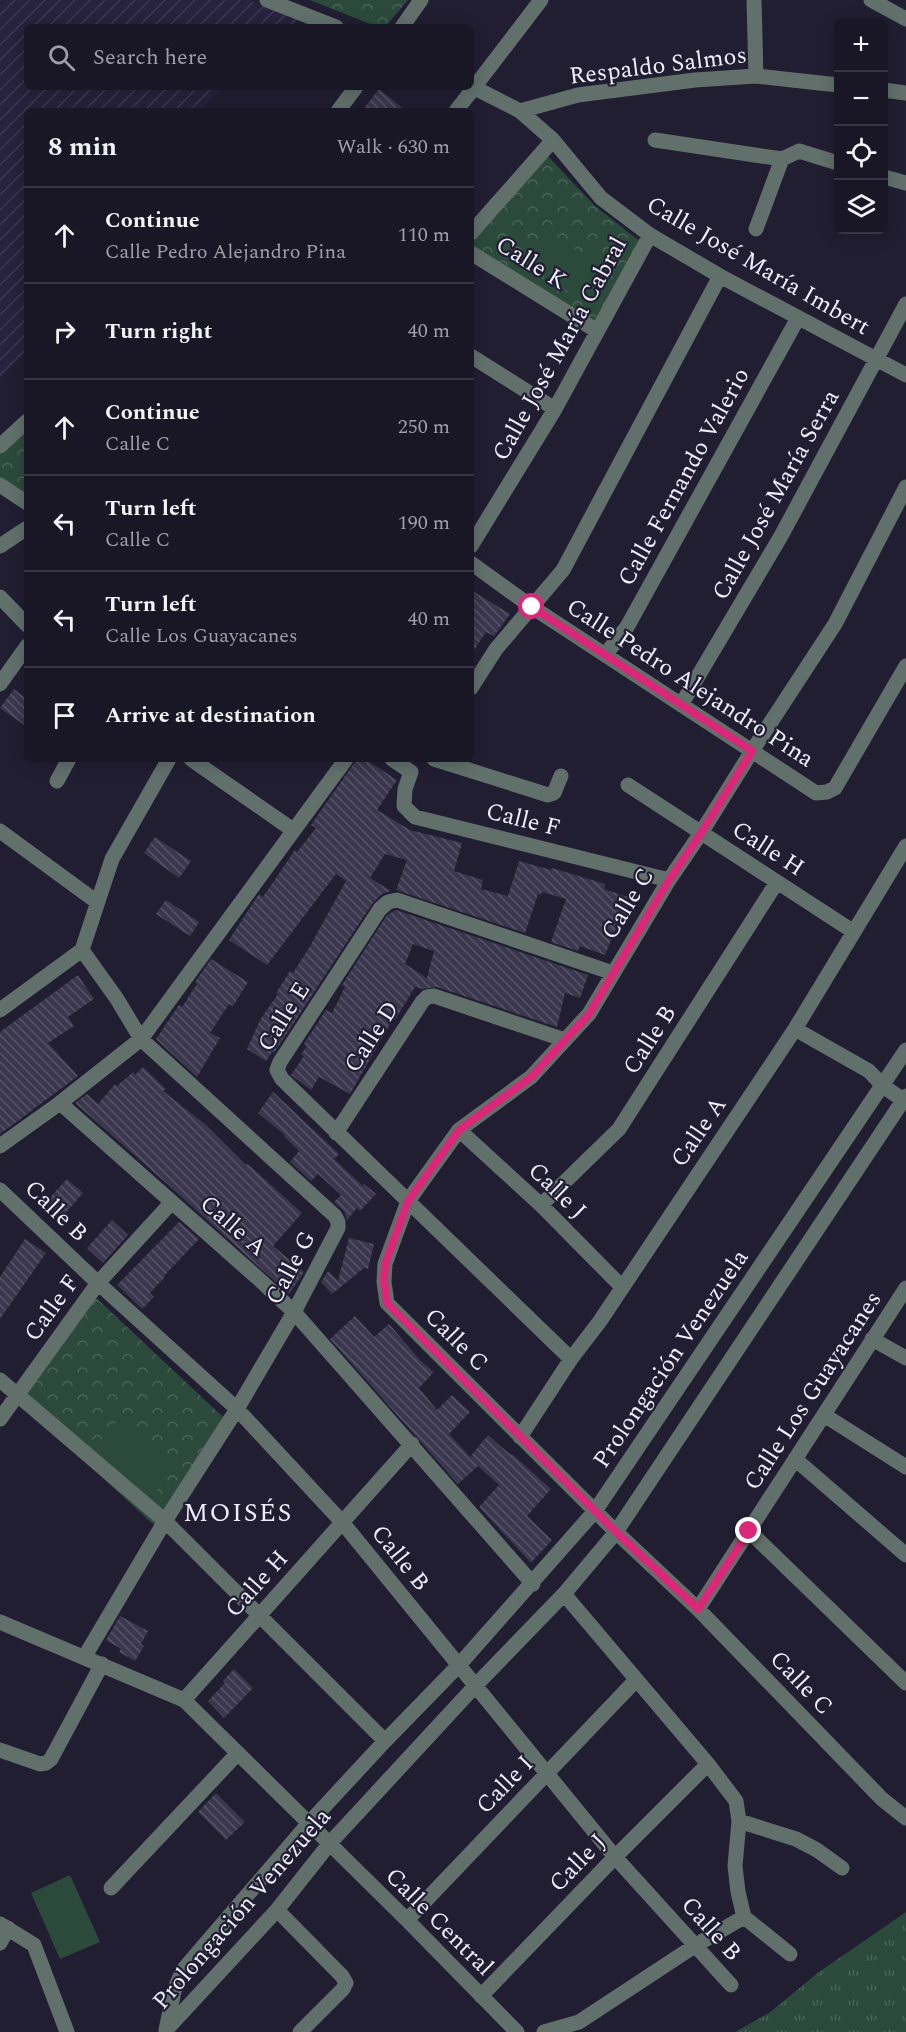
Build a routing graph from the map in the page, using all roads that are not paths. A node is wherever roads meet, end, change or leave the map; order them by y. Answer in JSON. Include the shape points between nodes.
{"nodes":[{"id":1,"x":267,"y":0,"type":"edge"},
{"id":2,"x":422,"y":0,"type":"edge"},
{"id":3,"x":541,"y":0,"type":"edge"},
{"id":4,"x":754,"y":0,"type":"edge"},
{"id":5,"x":871,"y":0,"type":"edge"},
{"id":6,"x":900,"y":11,"type":"edge"},
{"id":7,"x":328,"y":24,"type":"edge"},
{"id":8,"x":404,"y":24,"type":"edge"},
{"id":9,"x":756,"y":76,"type":"junction"},
{"id":10,"x":834,"y":85,"type":"edge"},
{"id":11,"x":474,"y":86,"type":"edge"},
{"id":12,"x":474,"y":88,"type":"edge"},
{"id":13,"x":354,"y":90,"type":"edge"},
{"id":14,"x":471,"y":90,"type":"edge"},
{"id":15,"x":888,"y":91,"type":"edge"},
{"id":16,"x":906,"y":93,"type":"edge"},
{"id":17,"x":340,"y":108,"type":"edge"},
{"id":18,"x":458,"y":108,"type":"edge"},
{"id":19,"x":520,"y":111,"type":"junction"},
{"id":20,"x":553,"y":140,"type":"junction"},
{"id":21,"x":655,"y":140,"type":"dead end"},
{"id":22,"x":782,"y":159,"type":"junction"},
{"id":23,"x":834,"y":162,"type":"edge"},
{"id":24,"x":888,"y":178,"type":"edge"},
{"id":25,"x":906,"y":183,"type":"edge"},
{"id":26,"x":756,"y":229,"type":"dead end"},
{"id":27,"x":474,"y":230,"type":"edge"},
{"id":28,"x":650,"y":235,"type":"junction"},
{"id":29,"x":474,"y":255,"type":"edge"},
{"id":30,"x":720,"y":276,"type":"junction"},
{"id":31,"x":906,"y":304,"type":"edge"},
{"id":32,"x":798,"y":318,"type":"junction"},
{"id":33,"x":597,"y":331,"type":"junction"},
{"id":34,"x":876,"y":359,"type":"junction"},
{"id":35,"x":474,"y":362,"type":"edge"},
{"id":36,"x":906,"y":375,"type":"edge"},
{"id":37,"x":555,"y":409,"type":"junction"},
{"id":38,"x":24,"y":424,"type":"edge"},
{"id":39,"x":0,"y":446,"type":"edge"},
{"id":40,"x":0,"y":485,"type":"edge"},
{"id":41,"x":906,"y":487,"type":"edge"},
{"id":42,"x":24,"y":501,"type":"edge"},
{"id":43,"x":20,"y":541,"type":"edge"},
{"id":44,"x":474,"y":541,"type":"edge"},
{"id":45,"x":0,"y":546,"type":"edge"},
{"id":46,"x":474,"y":565,"type":"edge"},
{"id":47,"x":0,"y":597,"type":"edge"},
{"id":48,"x":532,"y":607,"type":"junction"},
{"id":49,"x":24,"y":622,"type":"edge"},
{"id":50,"x":24,"y":650,"type":"edge"},
{"id":51,"x":604,"y":655,"type":"junction"},
{"id":52,"x":906,"y":666,"type":"edge"},
{"id":53,"x":474,"y":683,"type":"edge"},
{"id":54,"x":0,"y":684,"type":"edge"},
{"id":55,"x":681,"y":705,"type":"junction"},
{"id":56,"x":752,"y":751,"type":"junction"},
{"id":57,"x":67,"y":762,"type":"edge"},
{"id":58,"x":167,"y":762,"type":"edge"},
{"id":59,"x":195,"y":762,"type":"edge"},
{"id":60,"x":344,"y":762,"type":"edge"},
{"id":61,"x":396,"y":762,"type":"edge"},
{"id":62,"x":422,"y":762,"type":"edge"},
{"id":63,"x":444,"y":762,"type":"edge"},
{"id":64,"x":411,"y":772,"type":"junction"},
{"id":65,"x":561,"y":776,"type":"dead end"},
{"id":66,"x":57,"y":781,"type":"dead end"},
{"id":67,"x":628,"y":785,"type":"dead end"},
{"id":68,"x":293,"y":830,"type":"junction"},
{"id":69,"x":0,"y":831,"type":"edge"},
{"id":70,"x":701,"y":833,"type":"junction"},
{"id":71,"x":906,"y":846,"type":"edge"},
{"id":72,"x":669,"y":880,"type":"junction"},
{"id":73,"x":777,"y":882,"type":"junction"},
{"id":74,"x":97,"y":903,"type":"junction"},
{"id":75,"x":854,"y":932,"type":"junction"},
{"id":76,"x":82,"y":950,"type":"junction"},
{"id":77,"x":614,"y":973,"type":"junction"},
{"id":78,"x":0,"y":1010,"type":"edge"},
{"id":79,"x":795,"y":1029,"type":"junction"},
{"id":80,"x":141,"y":1039,"type":"junction"},
{"id":81,"x":565,"y":1040,"type":"junction"},
{"id":82,"x":906,"y":1050,"type":"edge"},
{"id":83,"x":869,"y":1071,"type":"junction"},
{"id":84,"x":900,"y":1071,"type":"edge"},
{"id":85,"x":883,"y":1086,"type":"junction"},
{"id":86,"x":905,"y":1100,"type":"edge"},
{"id":87,"x":60,"y":1103,"type":"junction"},
{"id":88,"x":459,"y":1130,"type":"junction"},
{"id":89,"x":336,"y":1133,"type":"junction"},
{"id":90,"x":0,"y":1146,"type":"edge"},
{"id":91,"x":0,"y":1190,"type":"edge"},
{"id":92,"x":408,"y":1201,"type":"junction"},
{"id":93,"x":171,"y":1203,"type":"junction"},
{"id":94,"x":541,"y":1205,"type":"junction"},
{"id":95,"x":98,"y":1283,"type":"junction"},
{"id":96,"x":622,"y":1287,"type":"junction"},
{"id":97,"x":906,"y":1288,"type":"edge"},
{"id":98,"x":294,"y":1312,"type":"junction"},
{"id":99,"x":872,"y":1339,"type":"junction"},
{"id":100,"x":906,"y":1358,"type":"edge"},
{"id":101,"x":571,"y":1359,"type":"junction"},
{"id":102,"x":0,"y":1380,"type":"edge"},
{"id":103,"x":17,"y":1396,"type":"junction"},
{"id":104,"x":237,"y":1409,"type":"junction"},
{"id":105,"x":824,"y":1415,"type":"junction"},
{"id":106,"x":0,"y":1419,"type":"edge"},
{"id":107,"x":520,"y":1437,"type":"junction"},
{"id":108,"x":412,"y":1444,"type":"junction"},
{"id":109,"x":795,"y":1459,"type":"junction"},
{"id":110,"x":906,"y":1467,"type":"edge"},
{"id":111,"x":596,"y":1511,"type":"junction"},
{"id":112,"x":165,"y":1521,"type":"junction"},
{"id":113,"x":342,"y":1522,"type":"junction"},
{"id":114,"x":749,"y":1531,"type":"junction"},
{"id":115,"x":616,"y":1532,"type":"junction"},
{"id":116,"x":906,"y":1555,"type":"edge"},
{"id":117,"x":533,"y":1584,"type":"junction"},
{"id":118,"x":564,"y":1594,"type":"junction"},
{"id":119,"x":698,"y":1609,"type":"junction"},
{"id":120,"x":260,"y":1615,"type":"junction"},
{"id":121,"x":0,"y":1622,"type":"edge"},
{"id":122,"x":85,"y":1656,"type":"junction"},
{"id":123,"x":102,"y":1664,"type":"junction"},
{"id":124,"x":459,"y":1665,"type":"junction"},
{"id":125,"x":636,"y":1680,"type":"junction"},
{"id":126,"x":906,"y":1683,"type":"edge"},
{"id":127,"x":476,"y":1685,"type":"junction"},
{"id":128,"x":184,"y":1700,"type":"junction"},
{"id":129,"x":385,"y":1741,"type":"junction"},
{"id":130,"x":0,"y":1750,"type":"edge"},
{"id":131,"x":238,"y":1754,"type":"junction"},
{"id":132,"x":708,"y":1764,"type":"junction"},
{"id":133,"x":546,"y":1774,"type":"junction"},
{"id":134,"x":906,"y":1818,"type":"edge"},
{"id":135,"x":739,"y":1821,"type":"junction"},
{"id":136,"x":309,"y":1823,"type":"junction"},
{"id":137,"x":330,"y":1843,"type":"junction"},
{"id":138,"x":615,"y":1857,"type":"junction"},
{"id":139,"x":842,"y":1868,"type":"dead end"},
{"id":140,"x":111,"y":1888,"type":"dead end"},
{"id":141,"x":277,"y":1910,"type":"junction"},
{"id":142,"x":744,"y":1917,"type":"junction"},
{"id":143,"x":407,"y":1920,"type":"junction"},
{"id":144,"x":4,"y":1926,"type":"edge"},
{"id":145,"x":0,"y":1943,"type":"edge"},
{"id":146,"x":696,"y":1945,"type":"junction"},
{"id":147,"x":790,"y":1954,"type":"dead end"},
{"id":148,"x":731,"y":1985,"type":"dead end"},
{"id":149,"x":481,"y":1996,"type":"junction"},
{"id":150,"x":166,"y":2031,"type":"edge"},
{"id":151,"x":67,"y":2032,"type":"edge"},
{"id":152,"x":300,"y":2032,"type":"edge"},
{"id":153,"x":517,"y":2032,"type":"edge"},
{"id":154,"x":544,"y":2032,"type":"edge"}],
"edges":[{"from":1,"to":7,"type":"street"},
{"from":2,"to":8,"type":"street"},
{"from":3,"to":11,"type":"street"},
{"from":4,"to":9,"type":"street"},
{"from":5,"to":6,"type":"street"},
{"from":9,"to":10,"type":"street","name":"Respaldo Salmos"},
{"from":9,"to":19,"type":"street","name":"Respaldo Salmos","via":[[578,95]]},
{"from":12,"to":19,"type":"street","name":"Calle José María Imbert"},
{"from":13,"to":17,"type":"street"},
{"from":14,"to":18,"type":"street"},
{"from":15,"to":16,"type":"street"},
{"from":19,"to":20,"type":"street","name":"Calle José María Imbert"},
{"from":20,"to":27,"type":"street"},
{"from":20,"to":28,"type":"street","name":"Calle José María Imbert","via":[[601,198]]},
{"from":21,"to":22,"type":"street"},
{"from":22,"to":23,"type":"street","via":[[799,151]]},
{"from":22,"to":26,"type":"street"},
{"from":24,"to":25,"type":"street"},
{"from":28,"to":30,"type":"street","name":"Calle José María Imbert"},
{"from":28,"to":33,"type":"street","name":"Calle José María Cabral"},
{"from":29,"to":33,"type":"street","name":"Calle K"},
{"from":30,"to":32,"type":"street","name":"Calle José María Imbert"},
{"from":30,"to":48,"type":"street","via":[[563,570]]},
{"from":31,"to":34,"type":"street","name":"Calle José María Serra"},
{"from":32,"to":34,"type":"street","name":"Calle José María Imbert"},
{"from":32,"to":51,"type":"street","name":"Calle Fernando Valerio","via":[[627,627]]},
{"from":33,"to":37,"type":"street","name":"Calle José María Cabral"},
{"from":34,"to":36,"type":"street","name":"Calle José María Imbert"},
{"from":34,"to":55,"type":"street","name":"Calle José María Serra","via":[[781,536]]},
{"from":35,"to":37,"type":"street"},
{"from":37,"to":44,"type":"street","name":"Calle José María Cabral"},
{"from":38,"to":39,"type":"street"},
{"from":40,"to":42,"type":"street"},
{"from":41,"to":56,"type":"street","name":"Calle C","via":[[835,624]]},
{"from":43,"to":45,"type":"street"},
{"from":46,"to":48,"type":"street","name":"Calle Pedro Alejandro Pina"},
{"from":47,"to":49,"type":"street"},
{"from":48,"to":51,"type":"street","name":"Calle Pedro Alejandro Pina"},
{"from":48,"to":53,"type":"street"},
{"from":50,"to":54,"type":"street"},
{"from":51,"to":55,"type":"street","name":"Calle Pedro Alejandro Pina"},
{"from":52,"to":56,"type":"street","name":"Calle Pedro Alejandro Pina","via":[[835,788],[816,793]]},
{"from":55,"to":56,"type":"street","name":"Calle Pedro Alejandro Pina"},
{"from":56,"to":70,"type":"street","name":"Calle C"},
{"from":57,"to":66,"type":"street"},
{"from":58,"to":74,"type":"street","via":[[112,859]]},
{"from":59,"to":68,"type":"street"},
{"from":60,"to":68,"type":"street"},
{"from":61,"to":64,"type":"street"},
{"from":62,"to":64,"type":"street"},
{"from":63,"to":65,"type":"street","via":[[548,795],[554,792]]},
{"from":64,"to":72,"type":"street","name":"Calle F","via":[[404,806],[415,817]]},
{"from":67,"to":70,"type":"street","name":"Calle H"},
{"from":68,"to":80,"type":"street"},
{"from":69,"to":74,"type":"street"},
{"from":70,"to":72,"type":"street","name":"Calle C"},
{"from":70,"to":73,"type":"street","name":"Calle H"},
{"from":71,"to":75,"type":"street","name":"Calle A"},
{"from":72,"to":77,"type":"street","name":"Calle C"},
{"from":73,"to":75,"type":"street","name":"Calle H"},
{"from":73,"to":94,"type":"street","name":"Calle B","via":[[619,1130]]},
{"from":74,"to":76,"type":"street"},
{"from":75,"to":79,"type":"street","name":"Calle A"},
{"from":76,"to":78,"type":"street"},
{"from":76,"to":80,"type":"street","name":"Calle G"},
{"from":77,"to":81,"type":"street","name":"Calle C","via":[[589,1014]]},
{"from":77,"to":89,"type":"street","name":"Calle E","via":[[397,900],[388,902],[277,1070]]},
{"from":79,"to":83,"type":"street"},
{"from":79,"to":96,"type":"street","name":"Calle A"},
{"from":80,"to":87,"type":"street"},
{"from":80,"to":98,"type":"street","name":"Calle G","via":[[335,1216],[338,1228]]},
{"from":81,"to":88,"type":"street","name":"Calle C","via":[[531,1077]]},
{"from":81,"to":89,"type":"street","name":"Calle D","via":[[434,996],[427,997]]},
{"from":82,"to":84,"type":"street","name":"Prolongación Venezuela"},
{"from":83,"to":84,"type":"street"},
{"from":83,"to":85,"type":"street"},
{"from":84,"to":85,"type":"street","name":"Prolongación Venezuela"},
{"from":85,"to":86,"type":"street"},
{"from":85,"to":111,"type":"street","name":"Prolongación Venezuela"},
{"from":86,"to":115,"type":"street","name":"Prolongación Venezuela"},
{"from":87,"to":90,"type":"street"},
{"from":87,"to":93,"type":"street","name":"Calle A"},
{"from":88,"to":92,"type":"street","name":"Calle C"},
{"from":88,"to":94,"type":"street","name":"Calle J"},
{"from":89,"to":92,"type":"street","name":"Calle E"},
{"from":91,"to":95,"type":"street","name":"Calle B"},
{"from":92,"to":101,"type":"street","name":"Calle E"},
{"from":92,"to":107,"type":"street","name":"Calle C","via":[[385,1264],[387,1303]]},
{"from":93,"to":95,"type":"street","name":"Calle F"},
{"from":93,"to":98,"type":"street","name":"Calle A"},
{"from":94,"to":96,"type":"street","name":"Calle J"},
{"from":95,"to":103,"type":"street","name":"Calle F"},
{"from":95,"to":104,"type":"street","name":"Calle B"},
{"from":96,"to":101,"type":"street","name":"Calle A"},
{"from":97,"to":99,"type":"street","name":"Calle Los Guayacanes"},
{"from":98,"to":104,"type":"street","name":"Calle G"},
{"from":98,"to":108,"type":"street","name":"Calle A"},
{"from":99,"to":100,"type":"street"},
{"from":99,"to":105,"type":"street","name":"Calle Los Guayacanes"},
{"from":101,"to":107,"type":"street","name":"Calle A"},
{"from":102,"to":103,"type":"street"},
{"from":103,"to":106,"type":"street","name":"Calle F"},
{"from":103,"to":112,"type":"street"},
{"from":104,"to":112,"type":"street","name":"Calle G"},
{"from":104,"to":113,"type":"street","name":"Calle B"},
{"from":105,"to":109,"type":"street","name":"Calle Los Guayacanes"},
{"from":105,"to":110,"type":"street"},
{"from":107,"to":111,"type":"street","name":"Calle C"},
{"from":108,"to":113,"type":"street","name":"Calle H"},
{"from":108,"to":117,"type":"street","name":"Calle A"},
{"from":109,"to":114,"type":"street","name":"Calle Los Guayacanes"},
{"from":109,"to":116,"type":"street"},
{"from":111,"to":115,"type":"street","name":"Calle C"},
{"from":111,"to":117,"type":"street","name":"Prolongación Venezuela"},
{"from":112,"to":120,"type":"street"},
{"from":112,"to":122,"type":"street","name":"Calle G"},
{"from":113,"to":120,"type":"street","name":"Calle H"},
{"from":113,"to":124,"type":"street","name":"Calle B"},
{"from":114,"to":119,"type":"street","name":"Calle Los Guayacanes"},
{"from":114,"to":126,"type":"street"},
{"from":115,"to":118,"type":"street","name":"Prolongación Venezuela"},
{"from":115,"to":119,"type":"street","name":"Calle C"},
{"from":117,"to":124,"type":"street","name":"Prolongación Venezuela"},
{"from":118,"to":125,"type":"street"},
{"from":118,"to":127,"type":"street","name":"Prolongación Venezuela"},
{"from":119,"to":134,"type":"street","name":"Calle C","via":[[882,1799]]},
{"from":120,"to":128,"type":"street","name":"Calle H"},
{"from":120,"to":129,"type":"street"},
{"from":121,"to":122,"type":"street"},
{"from":122,"to":123,"type":"street"},
{"from":123,"to":128,"type":"street"},
{"from":123,"to":130,"type":"street","via":[[51,1759],[40,1764]]},
{"from":124,"to":127,"type":"street","name":"Calle B"},
{"from":124,"to":129,"type":"street","name":"Prolongación Venezuela"},
{"from":125,"to":132,"type":"street"},
{"from":125,"to":133,"type":"street","name":"Calle I"},
{"from":127,"to":133,"type":"street","name":"Calle B"},
{"from":127,"to":137,"type":"street","name":"Prolongación Venezuela"},
{"from":128,"to":131,"type":"street","name":"Calle Central"},
{"from":129,"to":136,"type":"street","name":"Prolongación Venezuela"},
{"from":131,"to":136,"type":"street","name":"Calle Central"},
{"from":131,"to":140,"type":"street"},
{"from":132,"to":135,"type":"street","via":[[736,1801]]},
{"from":132,"to":138,"type":"street","name":"Calle J"},
{"from":133,"to":138,"type":"street","name":"Calle B"},
{"from":133,"to":143,"type":"street","name":"Calle I"},
{"from":135,"to":139,"type":"street","via":[[796,1839]]},
{"from":135,"to":142,"type":"street","via":[[735,1866]]},
{"from":136,"to":137,"type":"street","name":"Calle Central"},
{"from":136,"to":150,"type":"street","name":"Prolongación Venezuela","via":[[183,1970],[174,1991]]},
{"from":137,"to":141,"type":"street","name":"Prolongación Venezuela"},
{"from":137,"to":143,"type":"street","name":"Calle Central"},
{"from":138,"to":146,"type":"street","name":"Calle B"},
{"from":138,"to":149,"type":"street","name":"Calle J"},
{"from":141,"to":150,"type":"street","name":"Prolongación Venezuela"},
{"from":141,"to":152,"type":"street","via":[[346,1983]]},
{"from":142,"to":146,"type":"street"},
{"from":142,"to":147,"type":"street"},
{"from":143,"to":149,"type":"street","name":"Calle Central"},
{"from":144,"to":145,"type":"street"},
{"from":144,"to":151,"type":"street","via":[[34,1945]]},
{"from":146,"to":148,"type":"street","name":"Calle B"},
{"from":146,"to":154,"type":"street","via":[[579,2022]]},
{"from":149,"to":153,"type":"street","name":"Calle Central"}]}
